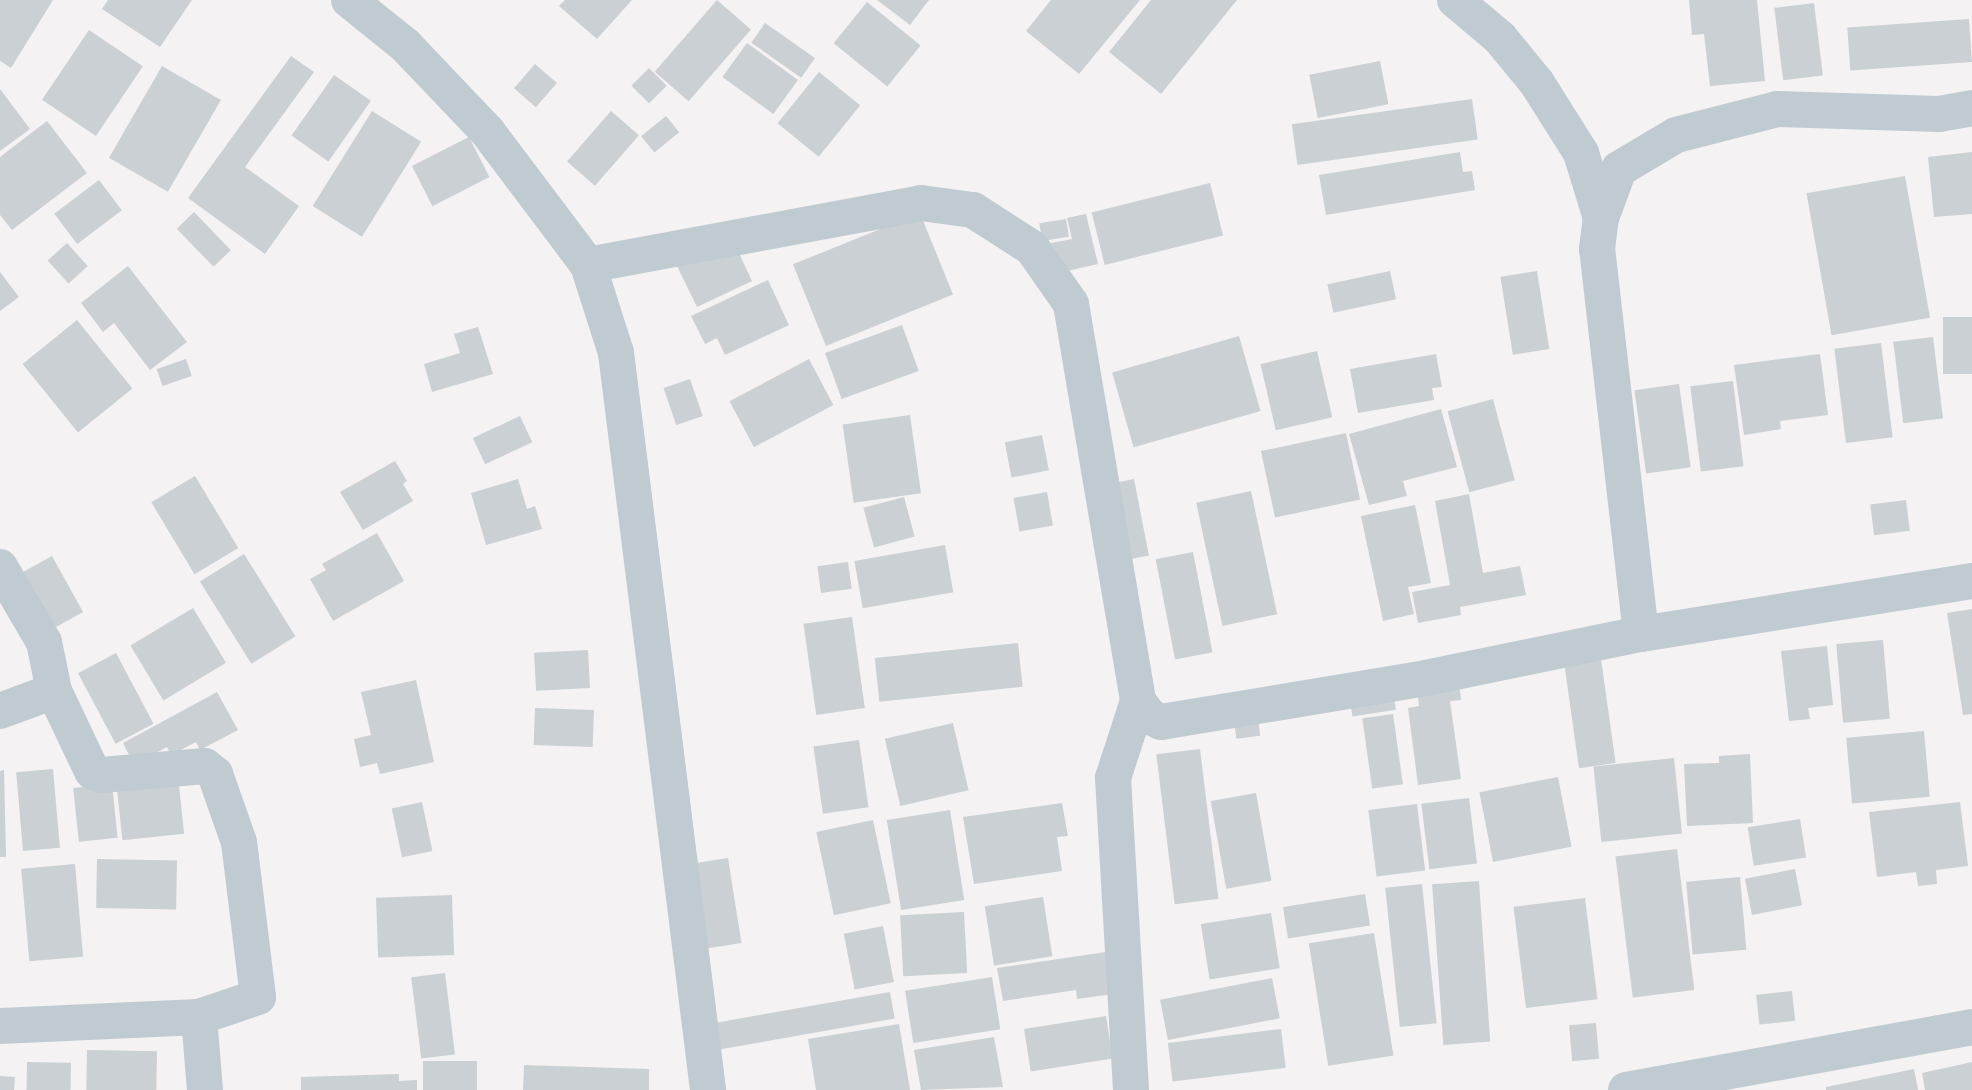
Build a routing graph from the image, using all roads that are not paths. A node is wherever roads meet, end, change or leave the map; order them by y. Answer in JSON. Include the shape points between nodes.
{"nodes":[{"id":1,"x":349,"y":0,"type":"edge"},
{"id":2,"x":1455,"y":0,"type":"edge"},
{"id":3,"x":1972,"y":108,"type":"edge"},
{"id":4,"x":1601,"y":218,"type":"junction"},
{"id":5,"x":588,"y":265,"type":"junction"},
{"id":6,"x":0,"y":567,"type":"edge"},
{"id":7,"x":1972,"y":581,"type":"edge"},
{"id":8,"x":1641,"y":634,"type":"junction"},
{"id":9,"x":54,"y":691,"type":"junction"},
{"id":10,"x":1138,"y":701,"type":"junction"},
{"id":11,"x":0,"y":711,"type":"edge"},
{"id":12,"x":199,"y":1017,"type":"junction"},
{"id":13,"x":0,"y":1026,"type":"edge"},
{"id":14,"x":1972,"y":1027,"type":"edge"},
{"id":15,"x":205,"y":1090,"type":"edge"},
{"id":16,"x":708,"y":1090,"type":"edge"},
{"id":17,"x":1131,"y":1090,"type":"edge"},
{"id":18,"x":1626,"y":1090,"type":"edge"}],
"edges":[{"from":1,"to":5,"type":"street","via":[[405,45],[487,131]]},
{"from":2,"to":4,"type":"street","via":[[1500,38],[1537,83],[1581,153]]},
{"from":3,"to":4,"type":"street","via":[[1939,114],[1777,109],[1676,135],[1619,169]]},
{"from":4,"to":8,"type":"street","via":[[1597,249]]},
{"from":5,"to":10,"type":"street","via":[[921,203],[973,210],[1032,248],[1071,304]]},
{"from":5,"to":16,"type":"street","via":[[616,353]]},
{"from":6,"to":9,"type":"street","via":[[44,642]]},
{"from":7,"to":8,"type":"street"},
{"from":8,"to":10,"type":"street","via":[[1426,678],[1161,722]]},
{"from":9,"to":11,"type":"street"},
{"from":9,"to":12,"type":"street","via":[[92,771],[102,775],[205,766],[215,774],[239,842],[258,997]]},
{"from":10,"to":17,"type":"street","via":[[1113,778]]},
{"from":12,"to":13,"type":"street"},
{"from":12,"to":15,"type":"street"},
{"from":14,"to":18,"type":"street"}]}
